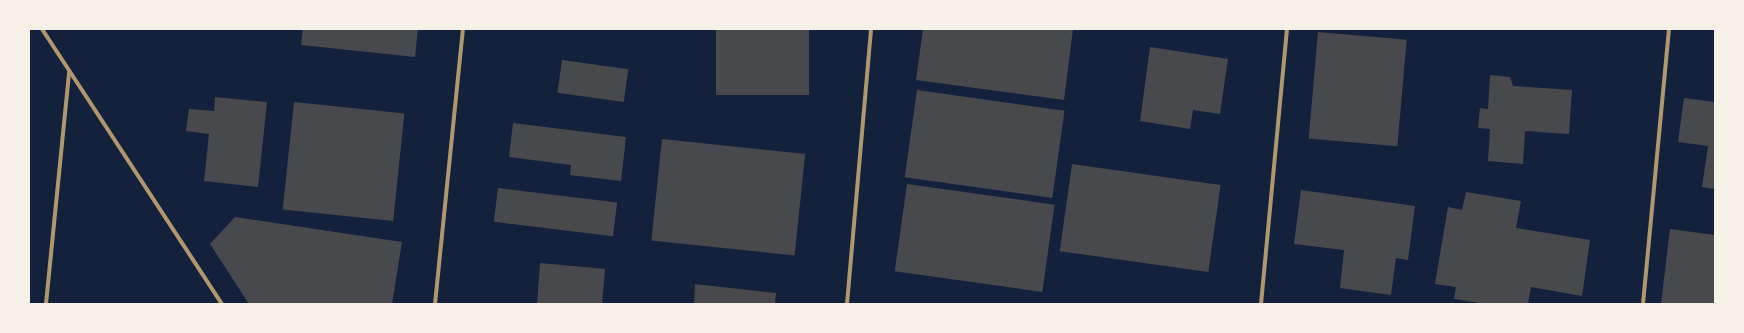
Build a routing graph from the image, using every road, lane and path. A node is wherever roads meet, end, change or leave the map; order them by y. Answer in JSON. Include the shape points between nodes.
{"nodes":[{"id":1,"x":42,"y":29,"type":"edge"},
{"id":2,"x":463,"y":29,"type":"edge"},
{"id":3,"x":871,"y":29,"type":"edge"},
{"id":4,"x":1287,"y":29,"type":"edge"},
{"id":5,"x":1669,"y":29,"type":"edge"},
{"id":6,"x":69,"y":72,"type":"junction"},
{"id":7,"x":46,"y":304,"type":"edge"},
{"id":8,"x":222,"y":304,"type":"edge"},
{"id":9,"x":435,"y":304,"type":"edge"},
{"id":10,"x":847,"y":304,"type":"edge"},
{"id":11,"x":1261,"y":304,"type":"edge"},
{"id":12,"x":1642,"y":304,"type":"edge"}],
"edges":[{"from":1,"to":6,"type":"street"},
{"from":2,"to":9,"type":"street"},
{"from":3,"to":10,"type":"street"},
{"from":4,"to":11,"type":"street"},
{"from":5,"to":12,"type":"street"},
{"from":6,"to":7,"type":"street"},
{"from":6,"to":8,"type":"street"}]}
